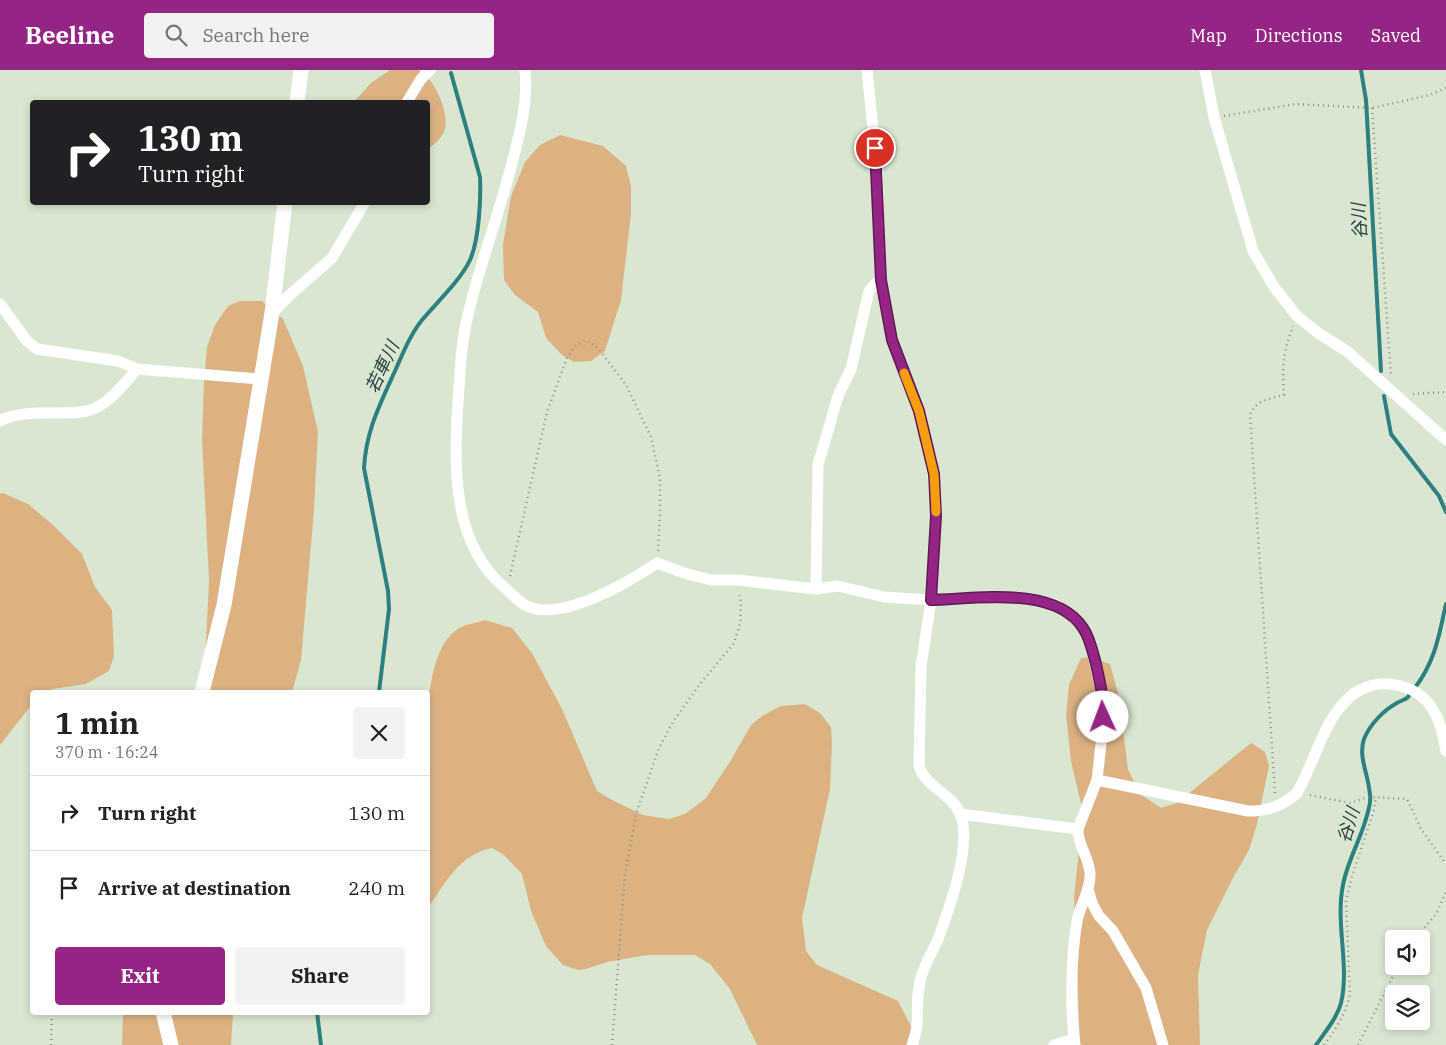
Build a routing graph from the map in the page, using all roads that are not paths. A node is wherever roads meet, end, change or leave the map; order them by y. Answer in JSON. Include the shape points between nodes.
{"nodes":[{"id":1,"x":301,"y":70,"type":"edge"},
{"id":2,"x":430,"y":70,"type":"edge"},
{"id":3,"x":526,"y":70,"type":"edge"},
{"id":4,"x":867,"y":70,"type":"edge"},
{"id":5,"x":1205,"y":70,"type":"edge"},
{"id":6,"x":297,"y":100,"type":"edge"},
{"id":7,"x":408,"y":100,"type":"edge"},
{"id":8,"x":286,"y":205,"type":"edge"},
{"id":9,"x":363,"y":205,"type":"edge"},
{"id":10,"x":881,"y":280,"type":"junction"},
{"id":11,"x":0,"y":304,"type":"edge"},
{"id":12,"x":272,"y":313,"type":"junction"},
{"id":13,"x":137,"y":369,"type":"junction"},
{"id":14,"x":260,"y":379,"type":"junction"},
{"id":15,"x":0,"y":421,"type":"edge"},
{"id":16,"x":1446,"y":440,"type":"edge"},
{"id":17,"x":816,"y":589,"type":"junction"},
{"id":18,"x":931,"y":600,"type":"junction"},
{"id":19,"x":203,"y":690,"type":"edge"},
{"id":20,"x":1446,"y":751,"type":"edge"},
{"id":21,"x":1097,"y":780,"type":"junction"},
{"id":22,"x":960,"y":814,"type":"junction"},
{"id":23,"x":1078,"y":829,"type":"junction"},
{"id":24,"x":1088,"y":889,"type":"junction"},
{"id":25,"x":164,"y":1015,"type":"edge"},
{"id":26,"x":1075,"y":1042,"type":"edge"},
{"id":27,"x":171,"y":1045,"type":"edge"},
{"id":28,"x":912,"y":1045,"type":"edge"},
{"id":29,"x":1054,"y":1045,"type":"edge"},
{"id":30,"x":1163,"y":1045,"type":"edge"}],
"edges":[{"from":1,"to":6,"type":"street"},
{"from":2,"to":7,"type":"street"},
{"from":3,"to":17,"type":"street","via":[[522,126],[468,316],[460,365],[455,467],[469,538],[479,559],[494,579],[526,606],[545,610],[575,605],[609,592],[657,563],[711,580]]},
{"from":4,"to":10,"type":"street","via":[[877,168]]},
{"from":5,"to":16,"type":"street","via":[[1214,117],[1252,251],[1274,287],[1297,316],[1348,352]]},
{"from":8,"to":12,"type":"street"},
{"from":9,"to":12,"type":"street","via":[[332,258]]},
{"from":10,"to":17,"type":"street","via":[[869,291],[851,369],[838,396],[818,464]]},
{"from":10,"to":18,"type":"street","via":[[892,340],[919,411],[934,474],[936,516]]},
{"from":11,"to":13,"type":"street","via":[[27,341],[37,349],[118,361]]},
{"from":12,"to":14,"type":"street"},
{"from":13,"to":14,"type":"street"},
{"from":13,"to":15,"type":"street","via":[[104,403],[89,411],[23,414]]},
{"from":14,"to":19,"type":"street","via":[[224,605]]},
{"from":17,"to":18,"type":"street","via":[[838,586],[884,598]]},
{"from":18,"to":21,"type":"street","via":[[1017,597],[1037,600],[1054,604],[1084,628],[1104,700]]},
{"from":18,"to":22,"type":"street","via":[[921,667],[919,766],[922,775],[949,798]]},
{"from":20,"to":21,"type":"street","via":[[1441,725],[1431,706],[1413,691],[1393,684],[1375,685],[1352,695],[1338,710],[1297,793],[1276,807],[1248,811]]},
{"from":21,"to":23,"type":"street"},
{"from":22,"to":23,"type":"street"},
{"from":22,"to":28,"type":"street","via":[[964,833],[960,868],[937,940],[922,973]]},
{"from":23,"to":24,"type":"street","via":[[1077,836],[1090,873]]},
{"from":24,"to":26,"type":"street","via":[[1074,941],[1072,1029]]},
{"from":24,"to":30,"type":"street","via":[[1099,916],[1112,930],[1146,988]]},
{"from":25,"to":27,"type":"street"},
{"from":26,"to":29,"type":"street"}]}
